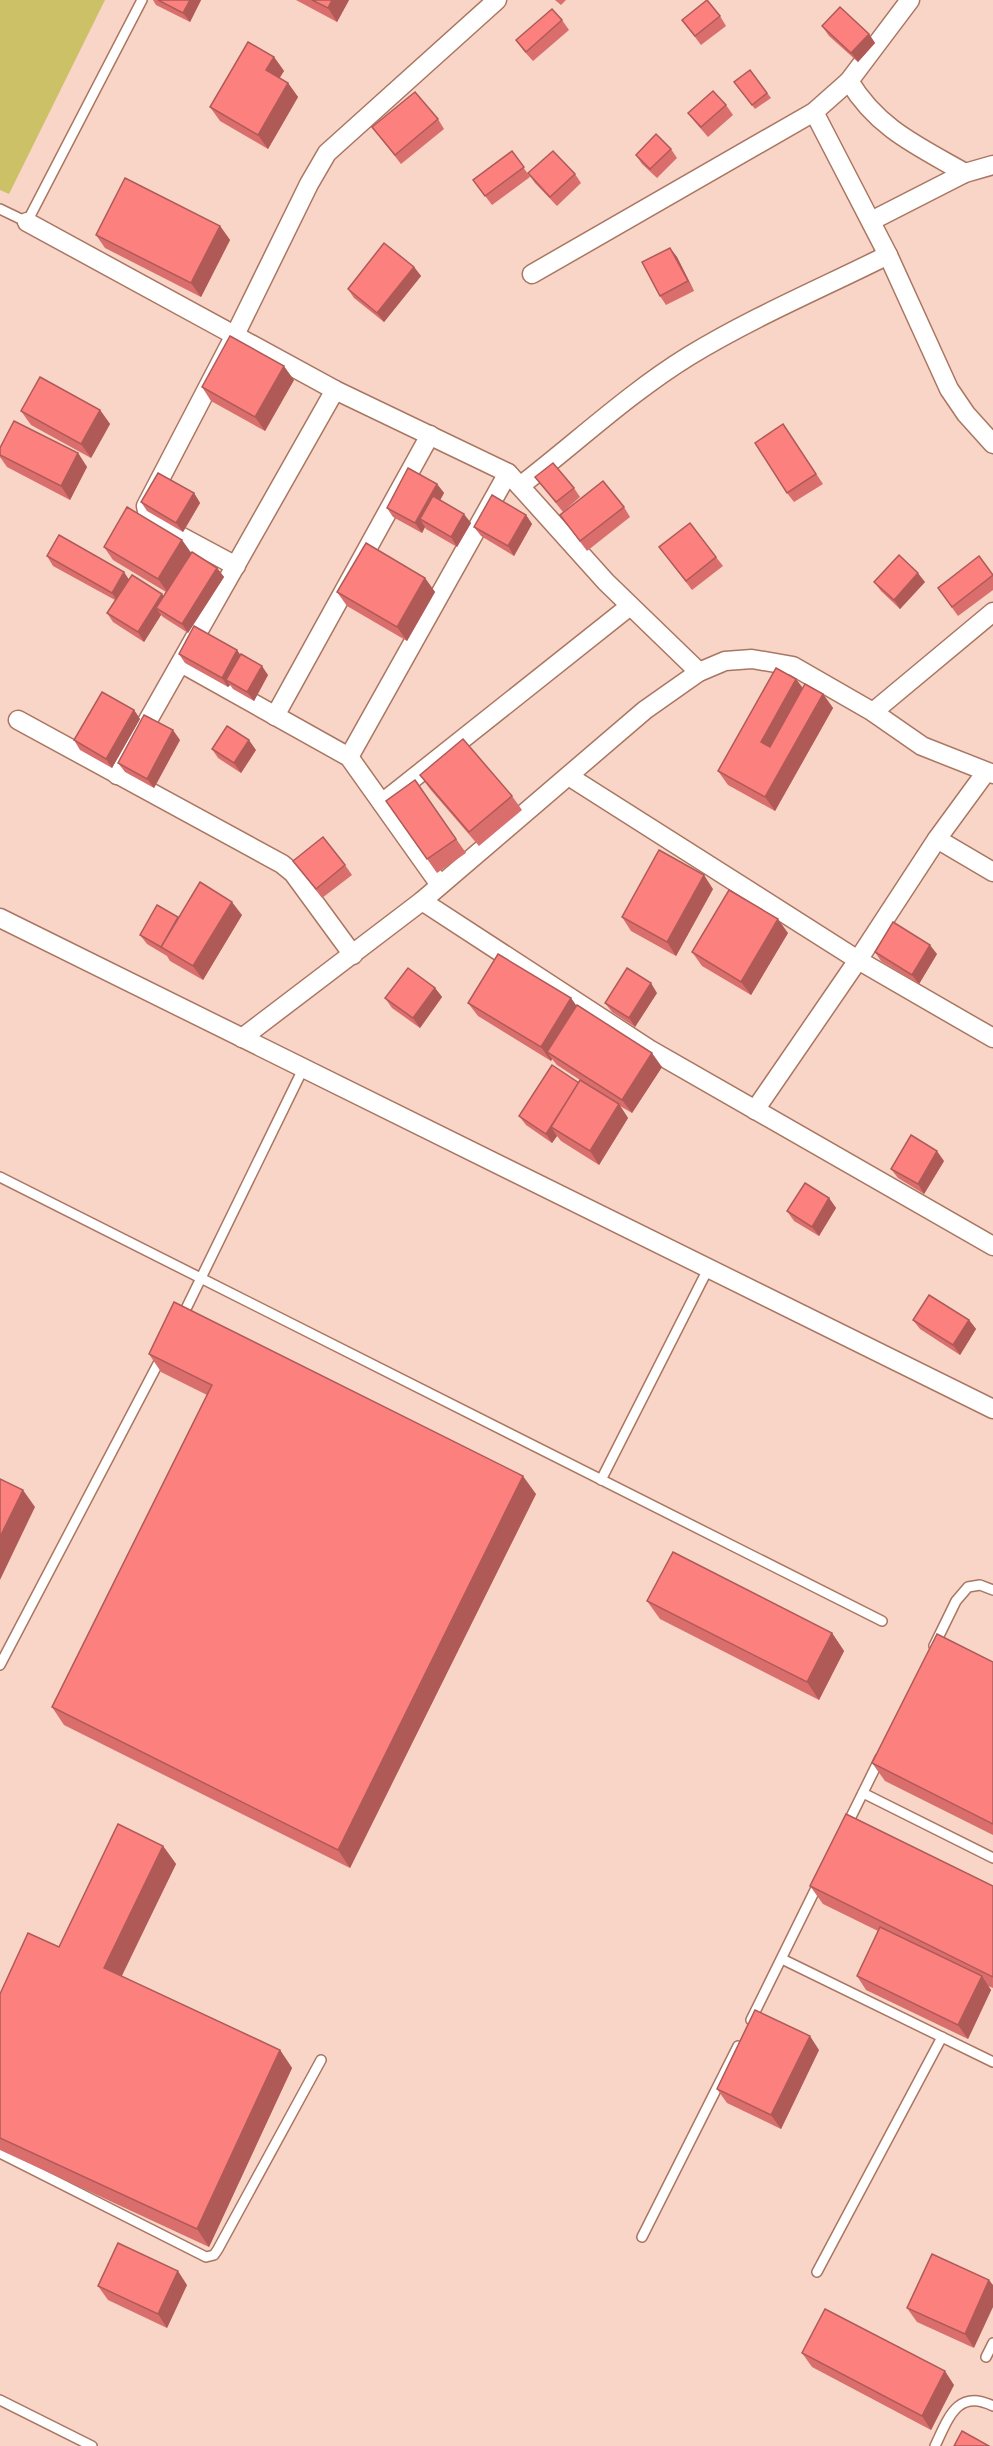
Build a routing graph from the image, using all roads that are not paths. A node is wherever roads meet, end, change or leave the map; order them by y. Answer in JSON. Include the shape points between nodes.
{"nodes":[{"id":1,"x":142,"y":0,"type":"edge"},
{"id":2,"x":497,"y":0,"type":"edge"},
{"id":3,"x":910,"y":0,"type":"edge"},
{"id":4,"x":849,"y":81,"type":"junction"},
{"id":5,"x":814,"y":112,"type":"junction"},
{"id":6,"x":993,"y":165,"type":"edge"},
{"id":7,"x":965,"y":173,"type":"junction"},
{"id":8,"x":0,"y":209,"type":"edge"},
{"id":9,"x":871,"y":221,"type":"junction"},
{"id":10,"x":27,"y":222,"type":"junction"},
{"id":11,"x":888,"y":255,"type":"junction"},
{"id":12,"x":532,"y":274,"type":"dead end"},
{"id":13,"x":235,"y":335,"type":"junction"},
{"id":14,"x":335,"y":390,"type":"junction"},
{"id":15,"x":430,"y":435,"type":"junction"},
{"id":16,"x":993,"y":444,"type":"edge"},
{"id":17,"x":514,"y":480,"type":"junction"},
{"id":18,"x":236,"y":566,"type":"junction"},
{"id":19,"x":630,"y":606,"type":"junction"},
{"id":20,"x":993,"y":612,"type":"edge"},
{"id":21,"x":181,"y":663,"type":"junction"},
{"id":22,"x":699,"y":672,"type":"junction"},
{"id":23,"x":873,"y":712,"type":"junction"},
{"id":24,"x":275,"y":716,"type":"junction"},
{"id":25,"x":18,"y":720,"type":"dead end"},
{"id":26,"x":349,"y":757,"type":"junction"},
{"id":27,"x":989,"y":773,"type":"edge"},
{"id":28,"x":117,"y":775,"type":"junction"},
{"id":29,"x":570,"y":777,"type":"junction"},
{"id":30,"x":382,"y":803,"type":"junction"},
{"id":31,"x":937,"y":839,"type":"junction"},
{"id":32,"x":993,"y":872,"type":"edge"},
{"id":33,"x":440,"y":885,"type":"junction"},
{"id":34,"x":422,"y":901,"type":"junction"},
{"id":35,"x":0,"y":918,"type":"edge"},
{"id":36,"x":353,"y":955,"type":"junction"},
{"id":37,"x":858,"y":960,"type":"junction"},
{"id":38,"x":242,"y":1038,"type":"junction"},
{"id":39,"x":993,"y":1038,"type":"edge"},
{"id":40,"x":303,"y":1069,"type":"junction"},
{"id":41,"x":755,"y":1110,"type":"junction"},
{"id":42,"x":0,"y":1178,"type":"edge"},
{"id":43,"x":993,"y":1246,"type":"edge"},
{"id":44,"x":708,"y":1269,"type":"junction"},
{"id":45,"x":202,"y":1280,"type":"junction"},
{"id":46,"x":180,"y":1322,"type":"edge"},
{"id":47,"x":169,"y":1342,"type":"edge"},
{"id":48,"x":993,"y":1409,"type":"edge"},
{"id":49,"x":601,"y":1480,"type":"junction"},
{"id":50,"x":993,"y":1590,"type":"edge"},
{"id":51,"x":882,"y":1621,"type":"dead end"},
{"id":52,"x":930,"y":1654,"type":"edge"},
{"id":53,"x":0,"y":1665,"type":"edge"},
{"id":54,"x":883,"y":1750,"type":"edge"},
{"id":55,"x":863,"y":1793,"type":"junction"},
{"id":56,"x":843,"y":1834,"type":"edge"},
{"id":57,"x":993,"y":1858,"type":"edge"},
{"id":58,"x":823,"y":1876,"type":"edge"},
{"id":59,"x":782,"y":1959,"type":"junction"},
{"id":60,"x":942,"y":2037,"type":"junction"},
{"id":61,"x":321,"y":2060,"type":"dead end"},
{"id":62,"x":993,"y":2062,"type":"edge"},
{"id":63,"x":0,"y":2153,"type":"edge"},
{"id":64,"x":642,"y":2237,"type":"dead end"},
{"id":65,"x":817,"y":2272,"type":"dead end"},
{"id":66,"x":993,"y":2343,"type":"edge"},
{"id":67,"x":986,"y":2357,"type":"dead end"},
{"id":68,"x":0,"y":2400,"type":"edge"},
{"id":69,"x":993,"y":2406,"type":"edge"},
{"id":70,"x":92,"y":2446,"type":"edge"},
{"id":71,"x":935,"y":2446,"type":"edge"}],
"edges":[{"from":1,"to":10,"type":"lane"},
{"from":2,"to":13,"type":"street","via":[[327,153]]},
{"from":3,"to":4,"type":"street"},
{"from":4,"to":5,"type":"street"},
{"from":4,"to":7,"type":"street","via":[[862,103],[881,122]]},
{"from":5,"to":9,"type":"street"},
{"from":5,"to":12,"type":"street"},
{"from":6,"to":7,"type":"street"},
{"from":7,"to":9,"type":"street"},
{"from":8,"to":10,"type":"lane"},
{"from":9,"to":11,"type":"street"},
{"from":10,"to":13,"type":"street"},
{"from":11,"to":16,"type":"street","via":[[949,389]]},
{"from":11,"to":17,"type":"street","via":[[734,330],[688,357]]},
{"from":13,"to":14,"type":"street"},
{"from":13,"to":18,"type":"street","via":[[146,506],[154,522]]},
{"from":14,"to":15,"type":"street"},
{"from":14,"to":18,"type":"street"},
{"from":15,"to":17,"type":"street"},
{"from":15,"to":24,"type":"street"},
{"from":17,"to":19,"type":"street"},
{"from":17,"to":26,"type":"street"},
{"from":18,"to":21,"type":"street"},
{"from":19,"to":22,"type":"street"},
{"from":19,"to":30,"type":"street"},
{"from":20,"to":23,"type":"street"},
{"from":21,"to":24,"type":"street"},
{"from":21,"to":28,"type":"street"},
{"from":22,"to":23,"type":"street","via":[[725,662],[773,661],[793,666]]},
{"from":22,"to":29,"type":"street","via":[[645,710]]},
{"from":23,"to":27,"type":"street","via":[[922,746]]},
{"from":24,"to":26,"type":"street"},
{"from":25,"to":28,"type":"street"},
{"from":26,"to":30,"type":"street"},
{"from":27,"to":31,"type":"street"},
{"from":28,"to":36,"type":"street","via":[[282,864],[293,873]]},
{"from":29,"to":33,"type":"street"},
{"from":29,"to":37,"type":"street"},
{"from":30,"to":33,"type":"street"},
{"from":31,"to":32,"type":"street"},
{"from":31,"to":37,"type":"street"},
{"from":33,"to":34,"type":"street"},
{"from":34,"to":36,"type":"street"},
{"from":34,"to":41,"type":"street","via":[[649,1049]]},
{"from":35,"to":38,"type":"street"},
{"from":36,"to":38,"type":"street"},
{"from":37,"to":39,"type":"street"},
{"from":37,"to":41,"type":"street"},
{"from":38,"to":40,"type":"street"},
{"from":40,"to":44,"type":"street"},
{"from":40,"to":45,"type":"lane"},
{"from":41,"to":43,"type":"street"},
{"from":42,"to":45,"type":"lane"},
{"from":44,"to":48,"type":"street"},
{"from":44,"to":49,"type":"lane"},
{"from":45,"to":46,"type":"lane"},
{"from":45,"to":49,"type":"lane"},
{"from":47,"to":53,"type":"lane"},
{"from":49,"to":51,"type":"lane"},
{"from":50,"to":52,"type":"lane","via":[[980,1585],[968,1587],[956,1601]]},
{"from":54,"to":55,"type":"lane"},
{"from":55,"to":56,"type":"lane"},
{"from":55,"to":57,"type":"lane"},
{"from":58,"to":59,"type":"lane"},
{"from":59,"to":60,"type":"lane"},
{"from":59,"to":64,"type":"lane"},
{"from":60,"to":62,"type":"lane"},
{"from":60,"to":65,"type":"lane"},
{"from":61,"to":63,"type":"lane","via":[[218,2249],[206,2258]]},
{"from":66,"to":67,"type":"lane"},
{"from":68,"to":70,"type":"lane"},
{"from":69,"to":71,"type":"lane","via":[[983,2401],[965,2401],[955,2408]]}]}
